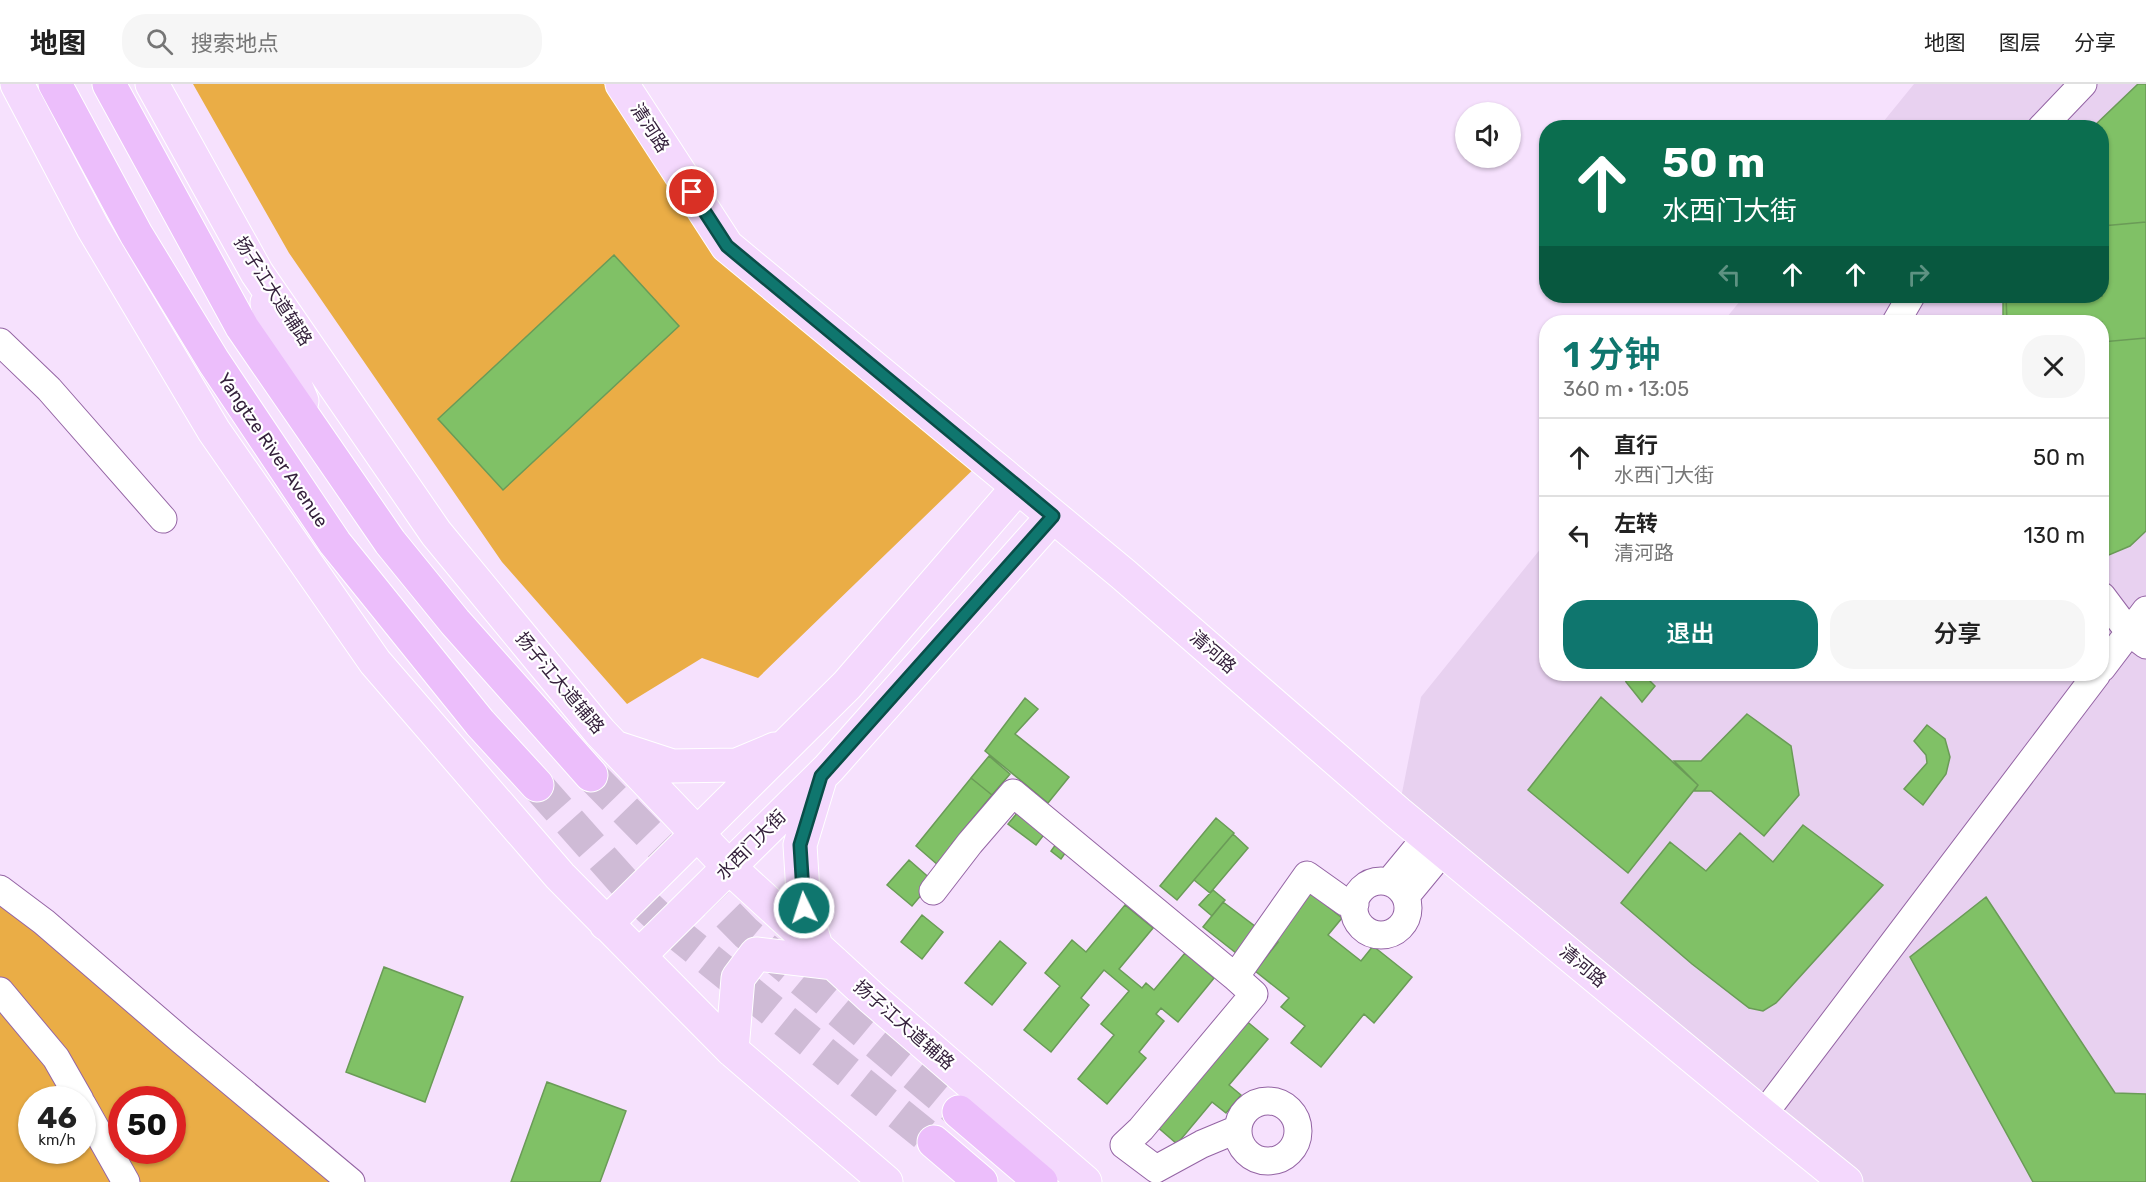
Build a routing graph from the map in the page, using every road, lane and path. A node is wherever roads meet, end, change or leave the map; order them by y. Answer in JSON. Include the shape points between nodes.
{"nodes":[{"id":1,"x":17,"y":84,"type":"edge"},
{"id":2,"x":55,"y":84,"type":"edge"},
{"id":3,"x":109,"y":84,"type":"edge"},
{"id":4,"x":153,"y":84,"type":"edge"},
{"id":5,"x":622,"y":84,"type":"edge"},
{"id":6,"x":2083,"y":84,"type":"edge"},
{"id":7,"x":2049,"y":120,"type":"edge"},
{"id":8,"x":257,"y":273,"type":"junction"},
{"id":9,"x":0,"y":342,"type":"edge"},
{"id":10,"x":169,"y":356,"type":"junction"},
{"id":11,"x":315,"y":433,"type":"junction"},
{"id":12,"x":285,"y":467,"type":"junction"},
{"id":13,"x":1018,"y":487,"type":"junction"},
{"id":14,"x":1053,"y":516,"type":"junction"},
{"id":15,"x":163,"y":519,"type":"dead end"},
{"id":16,"x":2109,"y":604,"type":"edge"},
{"id":17,"x":2146,"y":610,"type":"edge"},
{"id":18,"x":2137,"y":638,"type":"edge"},
{"id":19,"x":2109,"y":662,"type":"edge"},
{"id":20,"x":2092,"y":681,"type":"edge"},
{"id":21,"x":790,"y":742,"type":"junction"},
{"id":22,"x":614,"y":747,"type":"junction"},
{"id":23,"x":591,"y":775,"type":"tunnel mouth"},
{"id":24,"x":821,"y":776,"type":"junction"},
{"id":25,"x":537,"y":785,"type":"tunnel mouth"},
{"id":26,"x":698,"y":834,"type":"junction"},
{"id":27,"x":1435,"y":843,"type":"junction"},
{"id":28,"x":729,"y":867,"type":"junction"},
{"id":29,"x":0,"y":889,"type":"edge"},
{"id":30,"x":1397,"y":889,"type":"junction"},
{"id":31,"x":933,"y":891,"type":"dead end"},
{"id":32,"x":1355,"y":904,"type":"junction"},
{"id":33,"x":606,"y":924,"type":"junction"},
{"id":34,"x":825,"y":955,"type":"junction"},
{"id":35,"x":639,"y":956,"type":"junction"},
{"id":36,"x":1233,"y":976,"type":"junction"},
{"id":37,"x":0,"y":991,"type":"edge"},
{"id":38,"x":732,"y":1050,"type":"junction"},
{"id":39,"x":72,"y":1086,"type":"edge"},
{"id":40,"x":959,"y":1112,"type":"tunnel mouth"},
{"id":41,"x":1763,"y":1115,"type":"junction"},
{"id":42,"x":96,"y":1129,"type":"edge"},
{"id":43,"x":1238,"y":1129,"type":"dead end"},
{"id":44,"x":934,"y":1142,"type":"tunnel mouth"},
{"id":45,"x":126,"y":1182,"type":"edge"},
{"id":46,"x":351,"y":1182,"type":"edge"},
{"id":47,"x":886,"y":1182,"type":"edge"},
{"id":48,"x":981,"y":1182,"type":"edge"},
{"id":49,"x":1041,"y":1182,"type":"edge"},
{"id":50,"x":1085,"y":1182,"type":"edge"},
{"id":51,"x":1846,"y":1182,"type":"edge"}],
"edges":[{"from":1,"to":10,"type":"main road","via":[[93,228]]},
{"from":2,"to":12,"type":"highway","name":"Yangtze River Avenue","via":[[136,234],[214,362]]},
{"from":3,"to":11,"type":"highway","via":[[242,327]]},
{"from":4,"to":8,"type":"main road","name":"扬子江大道辅路"},
{"from":5,"to":13,"type":"main road","name":"清河路","via":[[727,246]]},
{"from":6,"to":7,"type":"street"},
{"from":8,"to":11,"type":"main road","via":[[281,352]]},
{"from":8,"to":22,"type":"main road","name":"扬子江大道辅路","via":[[436,533]]},
{"from":9,"to":15,"type":"street","via":[[48,389]]},
{"from":10,"to":12,"type":"main road"},
{"from":10,"to":33,"type":"main road","via":[[214,431],[375,662]]},
{"from":11,"to":23,"type":"highway","via":[[390,542],[454,622]]},
{"from":12,"to":25,"type":"highway","name":"Yangtze River Avenue","via":[[335,543],[480,723]]},
{"from":13,"to":14,"type":"main road","name":"清河路"},
{"from":13,"to":21,"type":"main road","via":[[847,685]]},
{"from":14,"to":24,"type":"main road","name":"水西门大街"},
{"from":14,"to":27,"type":"main road","name":"清河路"},
{"from":16,"to":18,"type":"street"},
{"from":17,"to":18,"type":"street"},
{"from":18,"to":19,"type":"street"},
{"from":20,"to":41,"type":"street"},
{"from":21,"to":22,"type":"main road","via":[[737,765],[672,766]]},
{"from":21,"to":26,"type":"main road"},
{"from":22,"to":26,"type":"main road","name":"扬子江大道辅路"},
{"from":24,"to":28,"type":"main road","name":"水西门大街"},
{"from":24,"to":34,"type":"main road","via":[[800,845],[804,908]]},
{"from":26,"to":28,"type":"main road","name":"扬子江大道辅路"},
{"from":26,"to":33,"type":"main road"},
{"from":27,"to":30,"type":"street"},
{"from":27,"to":41,"type":"main road","name":"清河路"},
{"from":28,"to":34,"type":"main road","name":"扬子江大道辅路"},
{"from":28,"to":35,"type":"main road","name":"水西门大街"},
{"from":29,"to":46,"type":"street"},
{"from":30,"to":32,"type":"street","via":[[1380,881],[1364,888]]},
{"from":30,"to":32,"type":"street","via":[[1407,914],[1398,930],[1390,934],[1372,933],[1364,928],[1355,913]]},
{"from":31,"to":36,"type":"street","via":[[1013,793]]},
{"from":32,"to":36,"type":"street","via":[[1345,902],[1307,875]]},
{"from":33,"to":35,"type":"main road"},
{"from":34,"to":38,"type":"main road","via":[[756,954],[738,978]]},
{"from":34,"to":50,"type":"main road","name":"扬子江大道辅路"},
{"from":35,"to":38,"type":"main road"},
{"from":36,"to":43,"type":"street","via":[[1254,994],[1124,1145],[1156,1169]]},
{"from":37,"to":39,"type":"street","via":[[56,1058]]},
{"from":38,"to":47,"type":"main road"},
{"from":40,"to":49,"type":"highway"},
{"from":41,"to":51,"type":"main road","name":"清河路"},
{"from":42,"to":45,"type":"street"},
{"from":44,"to":48,"type":"highway"}]}
